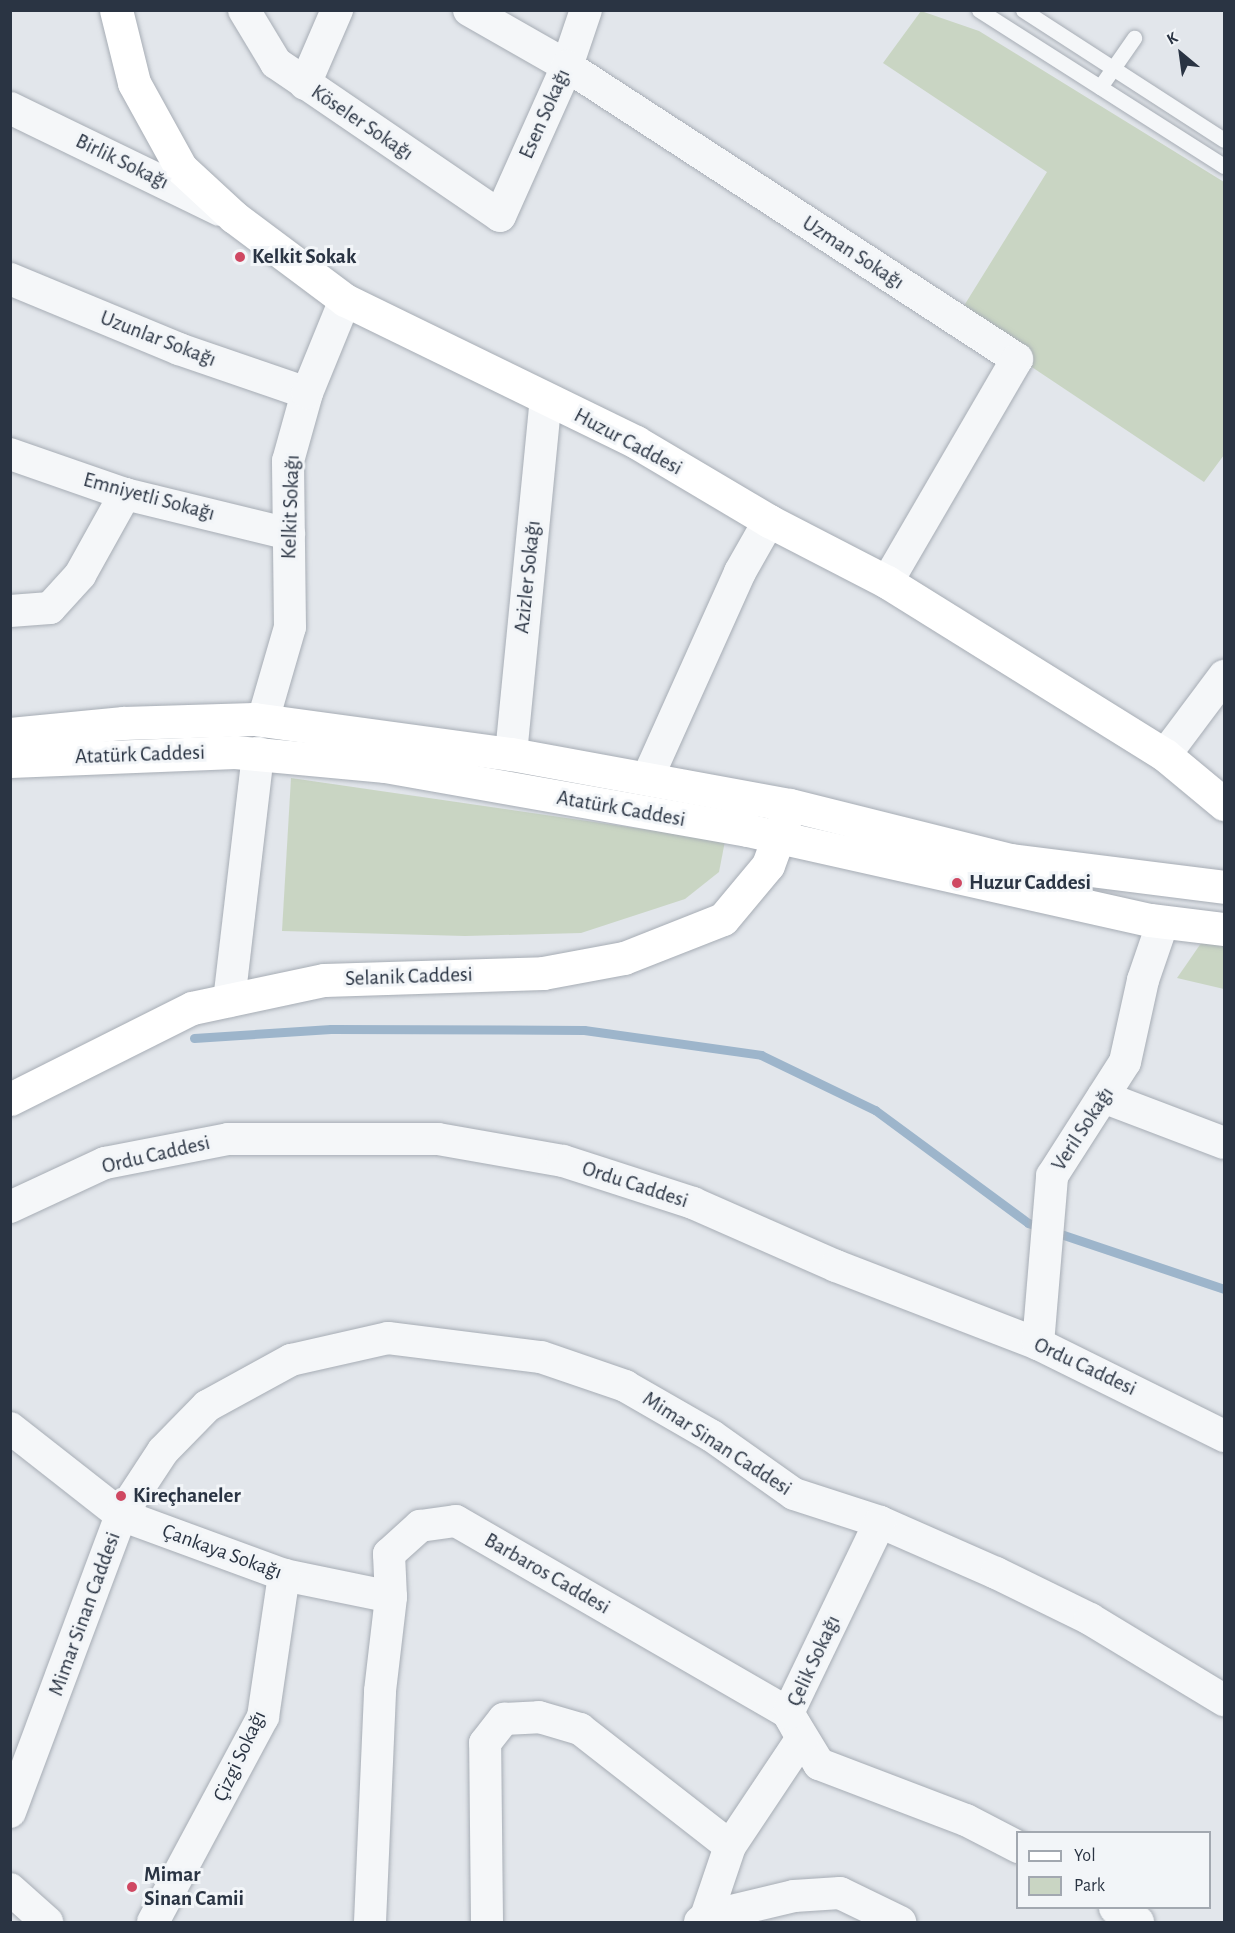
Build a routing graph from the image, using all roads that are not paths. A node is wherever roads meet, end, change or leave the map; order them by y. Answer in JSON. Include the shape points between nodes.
{"nodes":[{"id":1,"x":116,"y":10,"type":"edge"},
{"id":2,"x":244,"y":10,"type":"edge"},
{"id":3,"x":337,"y":10,"type":"edge"},
{"id":4,"x":470,"y":10,"type":"edge"},
{"id":5,"x":586,"y":10,"type":"edge"},
{"id":6,"x":979,"y":10,"type":"edge"},
{"id":7,"x":1023,"y":10,"type":"edge"},
{"id":8,"x":1134,"y":38,"type":"dead end"},
{"id":9,"x":567,"y":66,"type":"junction"},
{"id":10,"x":1113,"y":69,"type":"junction"},
{"id":11,"x":305,"y":84,"type":"junction"},
{"id":12,"x":1100,"y":87,"type":"junction"},
{"id":13,"x":10,"y":108,"type":"edge"},
{"id":14,"x":1224,"y":140,"type":"edge"},
{"id":15,"x":1224,"y":166,"type":"edge"},
{"id":16,"x":500,"y":216,"type":"joint"},
{"id":17,"x":234,"y":217,"type":"junction"},
{"id":18,"x":10,"y":279,"type":"edge"},
{"id":19,"x":345,"y":300,"type":"junction"},
{"id":20,"x":307,"y":393,"type":"junction"},
{"id":21,"x":546,"y":399,"type":"junction"},
{"id":22,"x":10,"y":454,"type":"edge"},
{"id":23,"x":125,"y":494,"type":"junction"},
{"id":24,"x":769,"y":521,"type":"junction"},
{"id":25,"x":289,"y":534,"type":"junction"},
{"id":26,"x":887,"y":582,"type":"junction"},
{"id":27,"x":10,"y":611,"type":"edge"},
{"id":28,"x":1224,"y":676,"type":"edge"},
{"id":29,"x":263,"y":720,"type":"junction"},
{"id":30,"x":10,"y":734,"type":"edge"},
{"id":31,"x":258,"y":753,"type":"junction"},
{"id":32,"x":511,"y":754,"type":"junction"},
{"id":33,"x":1165,"y":755,"type":"junction"},
{"id":34,"x":10,"y":761,"type":"edge"},
{"id":35,"x":647,"y":779,"type":"junction"},
{"id":36,"x":1224,"y":804,"type":"edge"},
{"id":37,"x":790,"y":805,"type":"junction"},
{"id":38,"x":779,"y":838,"type":"junction"},
{"id":39,"x":1224,"y":887,"type":"edge"},
{"id":40,"x":1163,"y":922,"type":"junction"},
{"id":41,"x":1224,"y":929,"type":"edge"},
{"id":42,"x":229,"y":1001,"type":"junction"},
{"id":43,"x":1103,"y":1097,"type":"junction"},
{"id":44,"x":10,"y":1099,"type":"edge"},
{"id":45,"x":1224,"y":1143,"type":"edge"},
{"id":46,"x":10,"y":1207,"type":"edge"},
{"id":47,"x":1038,"y":1344,"type":"junction"},
{"id":48,"x":10,"y":1428,"type":"edge"},
{"id":49,"x":1224,"y":1436,"type":"edge"},
{"id":50,"x":121,"y":1515,"type":"junction"},
{"id":51,"x":880,"y":1522,"type":"junction"},
{"id":52,"x":284,"y":1575,"type":"junction"},
{"id":53,"x":391,"y":1597,"type":"junction"},
{"id":54,"x":1224,"y":1700,"type":"edge"},
{"id":55,"x":788,"y":1713,"type":"junction"},
{"id":56,"x":10,"y":1812,"type":"edge"},
{"id":57,"x":730,"y":1846,"type":"junction"},
{"id":58,"x":1016,"y":1846,"type":"edge"},
{"id":59,"x":10,"y":1889,"type":"edge"},
{"id":60,"x":1117,"y":1909,"type":"edge"},
{"id":61,"x":703,"y":1920,"type":"edge"},
{"id":62,"x":47,"y":1923,"type":"edge"},
{"id":63,"x":153,"y":1923,"type":"edge"},
{"id":64,"x":370,"y":1923,"type":"edge"},
{"id":65,"x":487,"y":1923,"type":"edge"},
{"id":66,"x":900,"y":1923,"type":"edge"},
{"id":67,"x":1138,"y":1923,"type":"edge"}],
"edges":[{"from":1,"to":17,"type":"main road","name":"Huzur Caddesi","via":[[134,83],[181,168]]},
{"from":2,"to":11,"type":"street","name":"Köseler Sokağı","via":[[276,63]]},
{"from":3,"to":11,"type":"street"},
{"from":4,"to":9,"type":"street","name":"Uzman Sokağı"},
{"from":5,"to":9,"type":"street","name":"Esen Sokağı"},
{"from":6,"to":12,"type":"lane"},
{"from":7,"to":10,"type":"lane"},
{"from":8,"to":10,"type":"lane"},
{"from":9,"to":16,"type":"street","name":"Esen Sokağı"},
{"from":9,"to":26,"type":"street","name":"Uzman Sokağı","via":[[1017,359]]},
{"from":10,"to":12,"type":"lane"},
{"from":10,"to":14,"type":"lane"},
{"from":11,"to":16,"type":"street","name":"Köseler Sokağı"},
{"from":12,"to":15,"type":"lane"},
{"from":13,"to":17,"type":"street","name":"Birlik Sokağı"},
{"from":17,"to":19,"type":"main road","name":"Huzur Caddesi"},
{"from":18,"to":20,"type":"street","name":"Uzunlar Sokağı","via":[[179,349]]},
{"from":19,"to":20,"type":"street","name":"Kelkit Sokağı"},
{"from":19,"to":21,"type":"main road","name":"Huzur Caddesi"},
{"from":20,"to":25,"type":"street","name":"Kelkit Sokağı","via":[[288,461]]},
{"from":21,"to":24,"type":"main road","name":"Huzur Caddesi","via":[[636,442]]},
{"from":21,"to":32,"type":"street","name":"Azizler Sokağı"},
{"from":22,"to":23,"type":"street","name":"Emniyetli Sokağı"},
{"from":23,"to":25,"type":"street","name":"Emniyetli Sokağı"},
{"from":23,"to":27,"type":"street","via":[[80,575],[50,608]]},
{"from":24,"to":26,"type":"main road","name":"Huzur Caddesi"},
{"from":24,"to":35,"type":"street","via":[[740,572]]},
{"from":25,"to":29,"type":"street","name":"Kelkit Sokağı","via":[[290,627]]},
{"from":26,"to":33,"type":"main road","name":"Huzur Caddesi"},
{"from":28,"to":33,"type":"street"},
{"from":29,"to":30,"type":"main road","name":"Atatürk Caddesi","via":[[123,723]]},
{"from":29,"to":31,"type":"main road"},
{"from":29,"to":32,"type":"main road","name":"Atatürk Caddesi"},
{"from":31,"to":34,"type":"main road","name":"Atatürk Caddesi","via":[[109,754]]},
{"from":31,"to":38,"type":"main road","name":"Atatürk Caddesi","via":[[385,766]]},
{"from":31,"to":42,"type":"street"},
{"from":32,"to":35,"type":"main road","name":"Atatürk Caddesi"},
{"from":33,"to":36,"type":"main road","name":"Huzur Caddesi"},
{"from":35,"to":37,"type":"main road","name":"Atatürk Caddesi"},
{"from":37,"to":38,"type":"main road","name":"Selanik Caddesi"},
{"from":37,"to":39,"type":"main road","name":"Atatürk Caddesi","via":[[1011,860]]},
{"from":38,"to":40,"type":"main road","name":"Atatürk Caddesi"},
{"from":38,"to":42,"type":"main road","name":"Selanik Caddesi","via":[[768,865],[723,919],[624,958],[543,973],[324,980]]},
{"from":40,"to":41,"type":"main road","name":"Atatürk Caddesi"},
{"from":40,"to":43,"type":"street","name":"Veril Sokağı","via":[[1143,980],[1125,1062]]},
{"from":42,"to":44,"type":"main road","name":"Selanik Caddesi","via":[[192,1008]]},
{"from":43,"to":45,"type":"street"},
{"from":43,"to":47,"type":"street","name":"Veril Sokağı","via":[[1052,1176]]},
{"from":46,"to":47,"type":"street","name":"Ordu Caddesi","via":[[105,1164],[228,1139],[438,1139],[563,1161],[693,1203],[836,1266]]},
{"from":47,"to":49,"type":"street","name":"Ordu Caddesi"},
{"from":48,"to":50,"type":"street","name":"Çankaya Sokağı"},
{"from":50,"to":51,"type":"street","name":"Mimar Sinan Caddesi","via":[[164,1451],[207,1406],[291,1360],[388,1338],[541,1357],[625,1386],[712,1436],[794,1494]]},
{"from":50,"to":52,"type":"street","name":"Çankaya Sokağı"},
{"from":50,"to":56,"type":"street","name":"Mimar Sinan Caddesi"},
{"from":51,"to":54,"type":"street","name":"Mimar Sinan Caddesi","via":[[1089,1619]]},
{"from":51,"to":55,"type":"street","name":"Çelik Sokağı"},
{"from":52,"to":53,"type":"street","name":"Çankaya Sokağı"},
{"from":52,"to":63,"type":"street","name":"Çizgi Sokağı","via":[[263,1717]]},
{"from":53,"to":55,"type":"street","name":"Barbaros Caddesi","via":[[389,1554],[420,1526],[456,1521]]},
{"from":53,"to":64,"type":"street","name":"Barbaros Caddesi","via":[[378,1726]]},
{"from":55,"to":57,"type":"street","name":"Çelik Sokağı","via":[[802,1738]]},
{"from":55,"to":58,"type":"street","name":"Barbaros Caddesi","via":[[819,1764],[966,1820]]},
{"from":57,"to":61,"type":"street","name":"Çelik Sokağı"},
{"from":57,"to":65,"type":"street","via":[[580,1729],[539,1718],[504,1719],[485,1743]]},
{"from":59,"to":62,"type":"street"},
{"from":60,"to":67,"type":"street"},
{"from":61,"to":66,"type":"street","via":[[794,1896],[840,1893]]}]}
